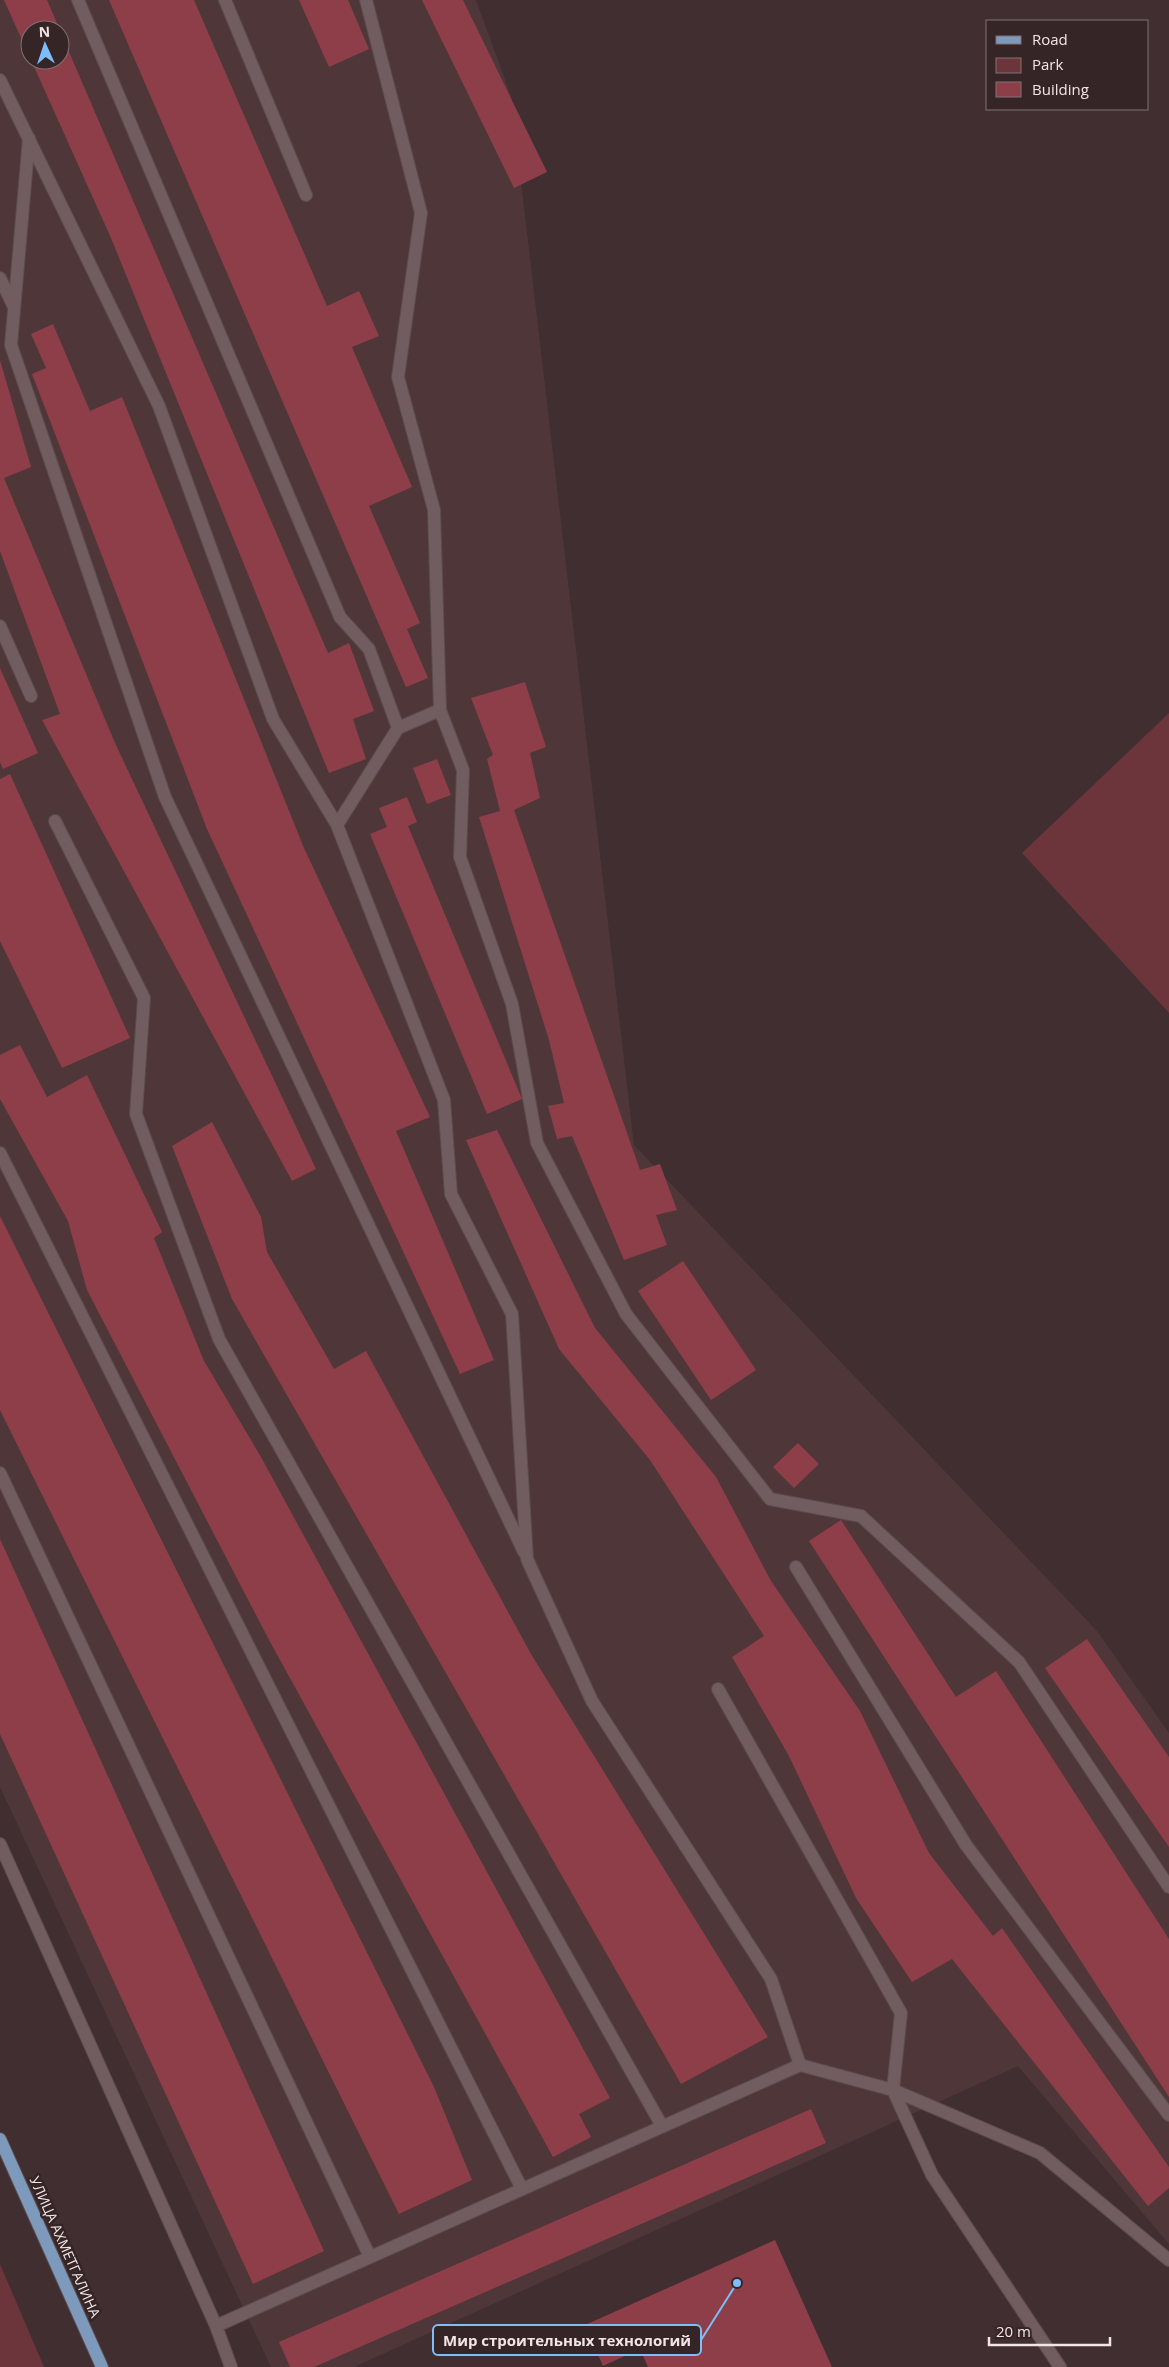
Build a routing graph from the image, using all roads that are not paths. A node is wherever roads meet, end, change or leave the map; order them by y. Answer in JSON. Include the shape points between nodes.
{"nodes":[{"id":1,"x":78,"y":0,"type":"edge"},
{"id":2,"x":225,"y":0,"type":"edge"},
{"id":3,"x":366,"y":0,"type":"edge"},
{"id":4,"x":0,"y":80,"type":"edge"},
{"id":5,"x":29,"y":138,"type":"junction"},
{"id":6,"x":306,"y":195,"type":"dead end"},
{"id":7,"x":0,"y":278,"type":"edge"},
{"id":8,"x":14,"y":308,"type":"junction"},
{"id":9,"x":0,"y":626,"type":"edge"},
{"id":10,"x":31,"y":696,"type":"dead end"},
{"id":11,"x":440,"y":710,"type":"junction"},
{"id":12,"x":398,"y":728,"type":"junction"},
{"id":13,"x":55,"y":821,"type":"dead end"},
{"id":14,"x":337,"y":825,"type":"junction"},
{"id":15,"x":0,"y":1153,"type":"edge"},
{"id":16,"x":0,"y":1473,"type":"edge"},
{"id":17,"x":527,"y":1559,"type":"junction"},
{"id":18,"x":796,"y":1567,"type":"dead end"},
{"id":19,"x":718,"y":1689,"type":"dead end"},
{"id":20,"x":0,"y":1844,"type":"edge"},
{"id":21,"x":1169,"y":1887,"type":"edge"},
{"id":22,"x":800,"y":2065,"type":"junction"},
{"id":23,"x":893,"y":2090,"type":"junction"},
{"id":24,"x":1169,"y":2115,"type":"edge"},
{"id":25,"x":662,"y":2126,"type":"junction"},
{"id":26,"x":0,"y":2139,"type":"edge"},
{"id":27,"x":522,"y":2189,"type":"junction"},
{"id":28,"x":1168,"y":2256,"type":"edge"},
{"id":29,"x":370,"y":2257,"type":"junction"},
{"id":30,"x":216,"y":2326,"type":"junction"},
{"id":31,"x":102,"y":2367,"type":"edge"},
{"id":32,"x":231,"y":2367,"type":"edge"},
{"id":33,"x":1060,"y":2367,"type":"edge"}],
"edges":[{"from":1,"to":12,"type":"lane","via":[[340,617],[369,648]]},
{"from":2,"to":6,"type":"lane"},
{"from":3,"to":11,"type":"lane","via":[[421,213],[398,377],[434,510]]},
{"from":4,"to":5,"type":"lane"},
{"from":5,"to":8,"type":"lane"},
{"from":5,"to":14,"type":"lane","via":[[159,406],[273,719]]},
{"from":7,"to":8,"type":"lane"},
{"from":8,"to":17,"type":"lane","via":[[10,346],[165,797]]},
{"from":9,"to":10,"type":"lane"},
{"from":11,"to":12,"type":"lane"},
{"from":11,"to":21,"type":"lane","via":[[463,770],[460,857],[512,1004],[537,1143],[626,1314],[770,1499],[861,1516],[1019,1662]]},
{"from":12,"to":14,"type":"lane"},
{"from":13,"to":25,"type":"lane","via":[[144,998],[136,1114],[219,1340]]},
{"from":14,"to":17,"type":"lane","via":[[444,1100],[451,1194],[512,1314]]},
{"from":15,"to":27,"type":"lane"},
{"from":16,"to":29,"type":"lane"},
{"from":17,"to":22,"type":"lane","via":[[592,1702],[771,1979]]},
{"from":18,"to":24,"type":"lane","via":[[966,1845]]},
{"from":19,"to":23,"type":"lane","via":[[901,2013]]},
{"from":20,"to":30,"type":"lane"},
{"from":22,"to":23,"type":"lane"},
{"from":22,"to":25,"type":"lane"},
{"from":23,"to":28,"type":"lane","via":[[1040,2153]]},
{"from":23,"to":33,"type":"lane","via":[[932,2175]]},
{"from":25,"to":27,"type":"lane"},
{"from":26,"to":31,"type":"main road","name":"УЛИЦА АХМЕТГАЛИНА"},
{"from":27,"to":29,"type":"lane"},
{"from":29,"to":30,"type":"lane"},
{"from":30,"to":32,"type":"lane"}]}
